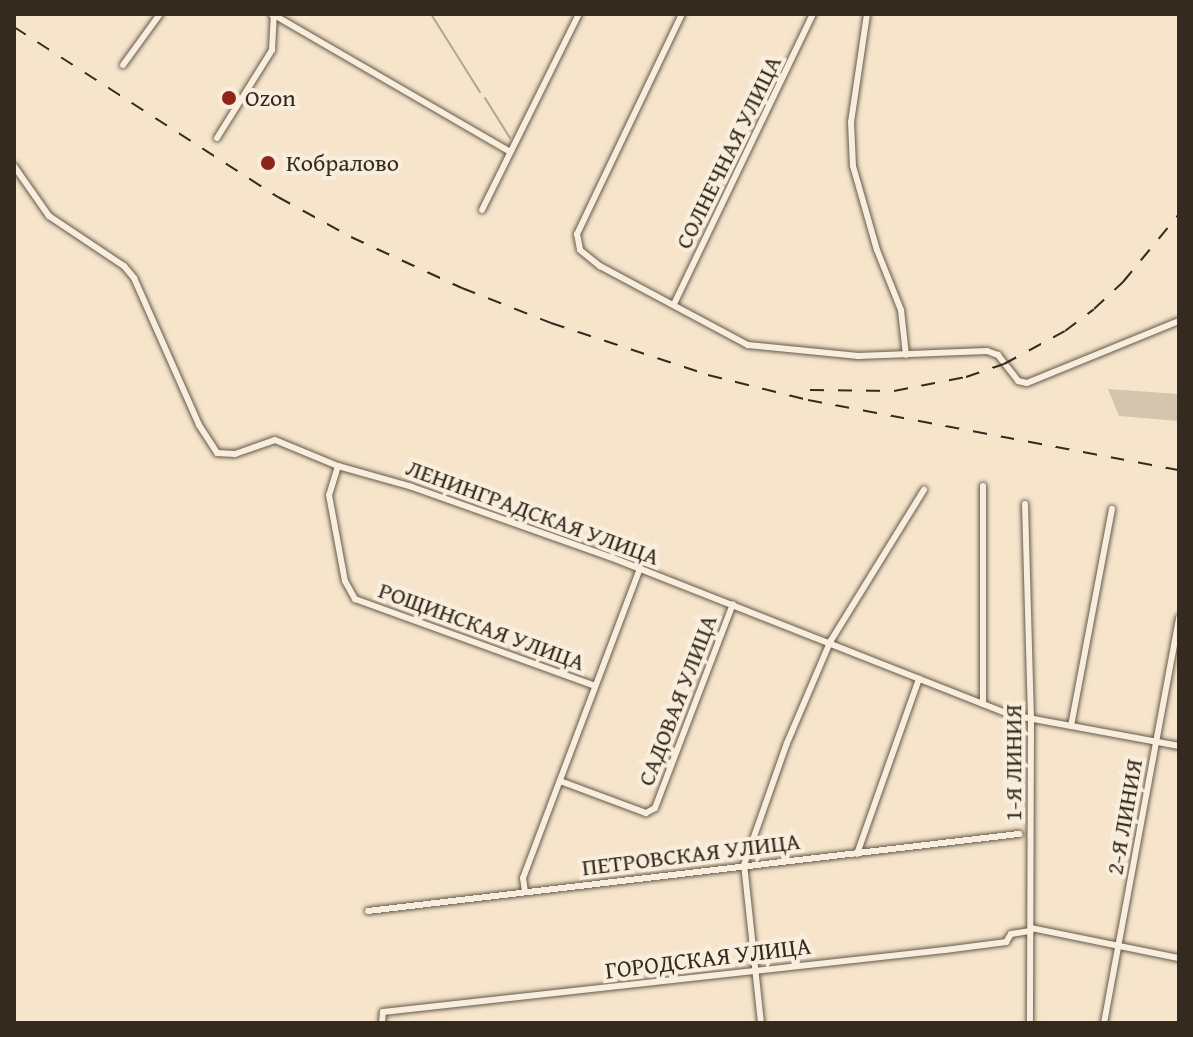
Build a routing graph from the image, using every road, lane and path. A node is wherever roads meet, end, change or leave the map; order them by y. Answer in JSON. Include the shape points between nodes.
{"nodes":[{"id":1,"x":160,"y":14,"type":"edge"},
{"id":2,"x":274,"y":14,"type":"edge"},
{"id":3,"x":579,"y":14,"type":"edge"},
{"id":4,"x":682,"y":14,"type":"edge"},
{"id":5,"x":813,"y":14,"type":"edge"},
{"id":6,"x":867,"y":14,"type":"edge"},
{"id":7,"x":123,"y":65,"type":"dead end"},
{"id":8,"x":217,"y":138,"type":"dead end"},
{"id":9,"x":510,"y":152,"type":"junction"},
{"id":10,"x":14,"y":166,"type":"edge"},
{"id":11,"x":482,"y":210,"type":"dead end"},
{"id":12,"x":674,"y":304,"type":"junction"},
{"id":13,"x":1179,"y":321,"type":"edge"},
{"id":14,"x":906,"y":355,"type":"junction"},
{"id":15,"x":338,"y":466,"type":"junction"},
{"id":16,"x":983,"y":486,"type":"dead end"},
{"id":17,"x":924,"y":490,"type":"dead end"},
{"id":18,"x":1025,"y":504,"type":"dead end"},
{"id":19,"x":1112,"y":509,"type":"dead end"},
{"id":20,"x":640,"y":569,"type":"junction"},
{"id":21,"x":733,"y":604,"type":"junction"},
{"id":22,"x":1179,"y":618,"type":"edge"},
{"id":23,"x":830,"y":642,"type":"junction"},
{"id":24,"x":919,"y":679,"type":"junction"},
{"id":25,"x":593,"y":685,"type":"junction"},
{"id":26,"x":983,"y":704,"type":"junction"},
{"id":27,"x":1031,"y":719,"type":"junction"},
{"id":28,"x":1071,"y":726,"type":"junction"},
{"id":29,"x":1156,"y":742,"type":"junction"},
{"id":30,"x":1179,"y":746,"type":"edge"},
{"id":31,"x":560,"y":781,"type":"junction"},
{"id":32,"x":1019,"y":834,"type":"dead end"},
{"id":33,"x":857,"y":854,"type":"junction"},
{"id":34,"x":744,"y":865,"type":"junction"},
{"id":35,"x":525,"y":892,"type":"junction"},
{"id":36,"x":368,"y":911,"type":"dead end"},
{"id":37,"x":1031,"y":929,"type":"junction"},
{"id":38,"x":1119,"y":945,"type":"junction"},
{"id":39,"x":1179,"y":958,"type":"edge"},
{"id":40,"x":754,"y":970,"type":"junction"},
{"id":41,"x":382,"y":1023,"type":"edge"},
{"id":42,"x":761,"y":1023,"type":"edge"},
{"id":43,"x":1030,"y":1023,"type":"edge"},
{"id":44,"x":1104,"y":1023,"type":"edge"}],
"edges":[{"from":1,"to":7,"type":"street"},
{"from":2,"to":8,"type":"street","via":[[272,50]]},
{"from":2,"to":9,"type":"street"},
{"from":3,"to":9,"type":"street"},
{"from":4,"to":12,"type":"street","via":[[577,234],[588,258]]},
{"from":5,"to":12,"type":"street","name":"СОЛНЕЧНАЯ УЛИЦА"},
{"from":6,"to":14,"type":"street","via":[[851,122],[853,166],[901,310]]},
{"from":9,"to":11,"type":"street"},
{"from":10,"to":15,"type":"street","name":"ЛЕНИНГРАДСКАЯ УЛИЦА","via":[[49,216],[134,278],[199,425],[217,453],[235,454],[275,440]]},
{"from":12,"to":14,"type":"street","via":[[748,345],[826,355]]},
{"from":13,"to":14,"type":"street","via":[[1027,383],[1011,374],[993,352]]},
{"from":15,"to":20,"type":"street","name":"ЛЕНИНГРАДСКАЯ УЛИЦА","via":[[412,487]]},
{"from":15,"to":25,"type":"street","name":"РОЩИНСКАЯ УЛИЦА","via":[[329,495],[345,581],[355,599]]},
{"from":16,"to":26,"type":"street"},
{"from":17,"to":23,"type":"street"},
{"from":18,"to":27,"type":"street","name":"1-Я ЛИНИЯ"},
{"from":19,"to":28,"type":"street"},
{"from":20,"to":21,"type":"street","name":"ЛЕНИНГРАДСКАЯ УЛИЦА"},
{"from":20,"to":25,"type":"street"},
{"from":21,"to":23,"type":"street","name":"ЛЕНИНГРАДСКАЯ УЛИЦА"},
{"from":21,"to":31,"type":"street","name":"САДОВАЯ УЛИЦА","via":[[653,810]]},
{"from":22,"to":29,"type":"street","name":"2-Я ЛИНИЯ"},
{"from":23,"to":24,"type":"street","name":"ЛЕНИНГРАДСКАЯ УЛИЦА"},
{"from":23,"to":34,"type":"street"},
{"from":24,"to":26,"type":"street","name":"ЛЕНИНГРАДСКАЯ УЛИЦА"},
{"from":24,"to":33,"type":"street"},
{"from":25,"to":31,"type":"street"},
{"from":26,"to":27,"type":"street","name":"ЛЕНИНГРАДСКАЯ УЛИЦА"},
{"from":27,"to":28,"type":"street","name":"ЛЕНИНГРАДСКАЯ УЛИЦА"},
{"from":27,"to":37,"type":"street","name":"1-Я ЛИНИЯ"},
{"from":28,"to":29,"type":"street","name":"ЛЕНИНГРАДСКАЯ УЛИЦА"},
{"from":29,"to":30,"type":"street","name":"ЛЕНИНГРАДСКАЯ УЛИЦА"},
{"from":29,"to":38,"type":"street","name":"2-Я ЛИНИЯ"},
{"from":31,"to":35,"type":"street","via":[[523,878]]},
{"from":32,"to":33,"type":"street","name":"ПЕТРОВСКАЯ УЛИЦА"},
{"from":33,"to":34,"type":"street","name":"ПЕТРОВСКАЯ УЛИЦА"},
{"from":34,"to":35,"type":"street","name":"ПЕТРОВСКАЯ УЛИЦА"},
{"from":34,"to":40,"type":"street"},
{"from":35,"to":36,"type":"street","name":"ПЕТРОВСКАЯ УЛИЦА"},
{"from":37,"to":38,"type":"street"},
{"from":37,"to":40,"type":"street","name":"ГОРОДСКАЯ УЛИЦА","via":[[1011,934],[1006,942]]},
{"from":37,"to":43,"type":"street","name":"1-Я ЛИНИЯ"},
{"from":38,"to":39,"type":"street"},
{"from":38,"to":44,"type":"street","name":"2-Я ЛИНИЯ"},
{"from":40,"to":41,"type":"street","name":"ГОРОДСКАЯ УЛИЦА","via":[[383,1012]]},
{"from":40,"to":42,"type":"street"}]}
